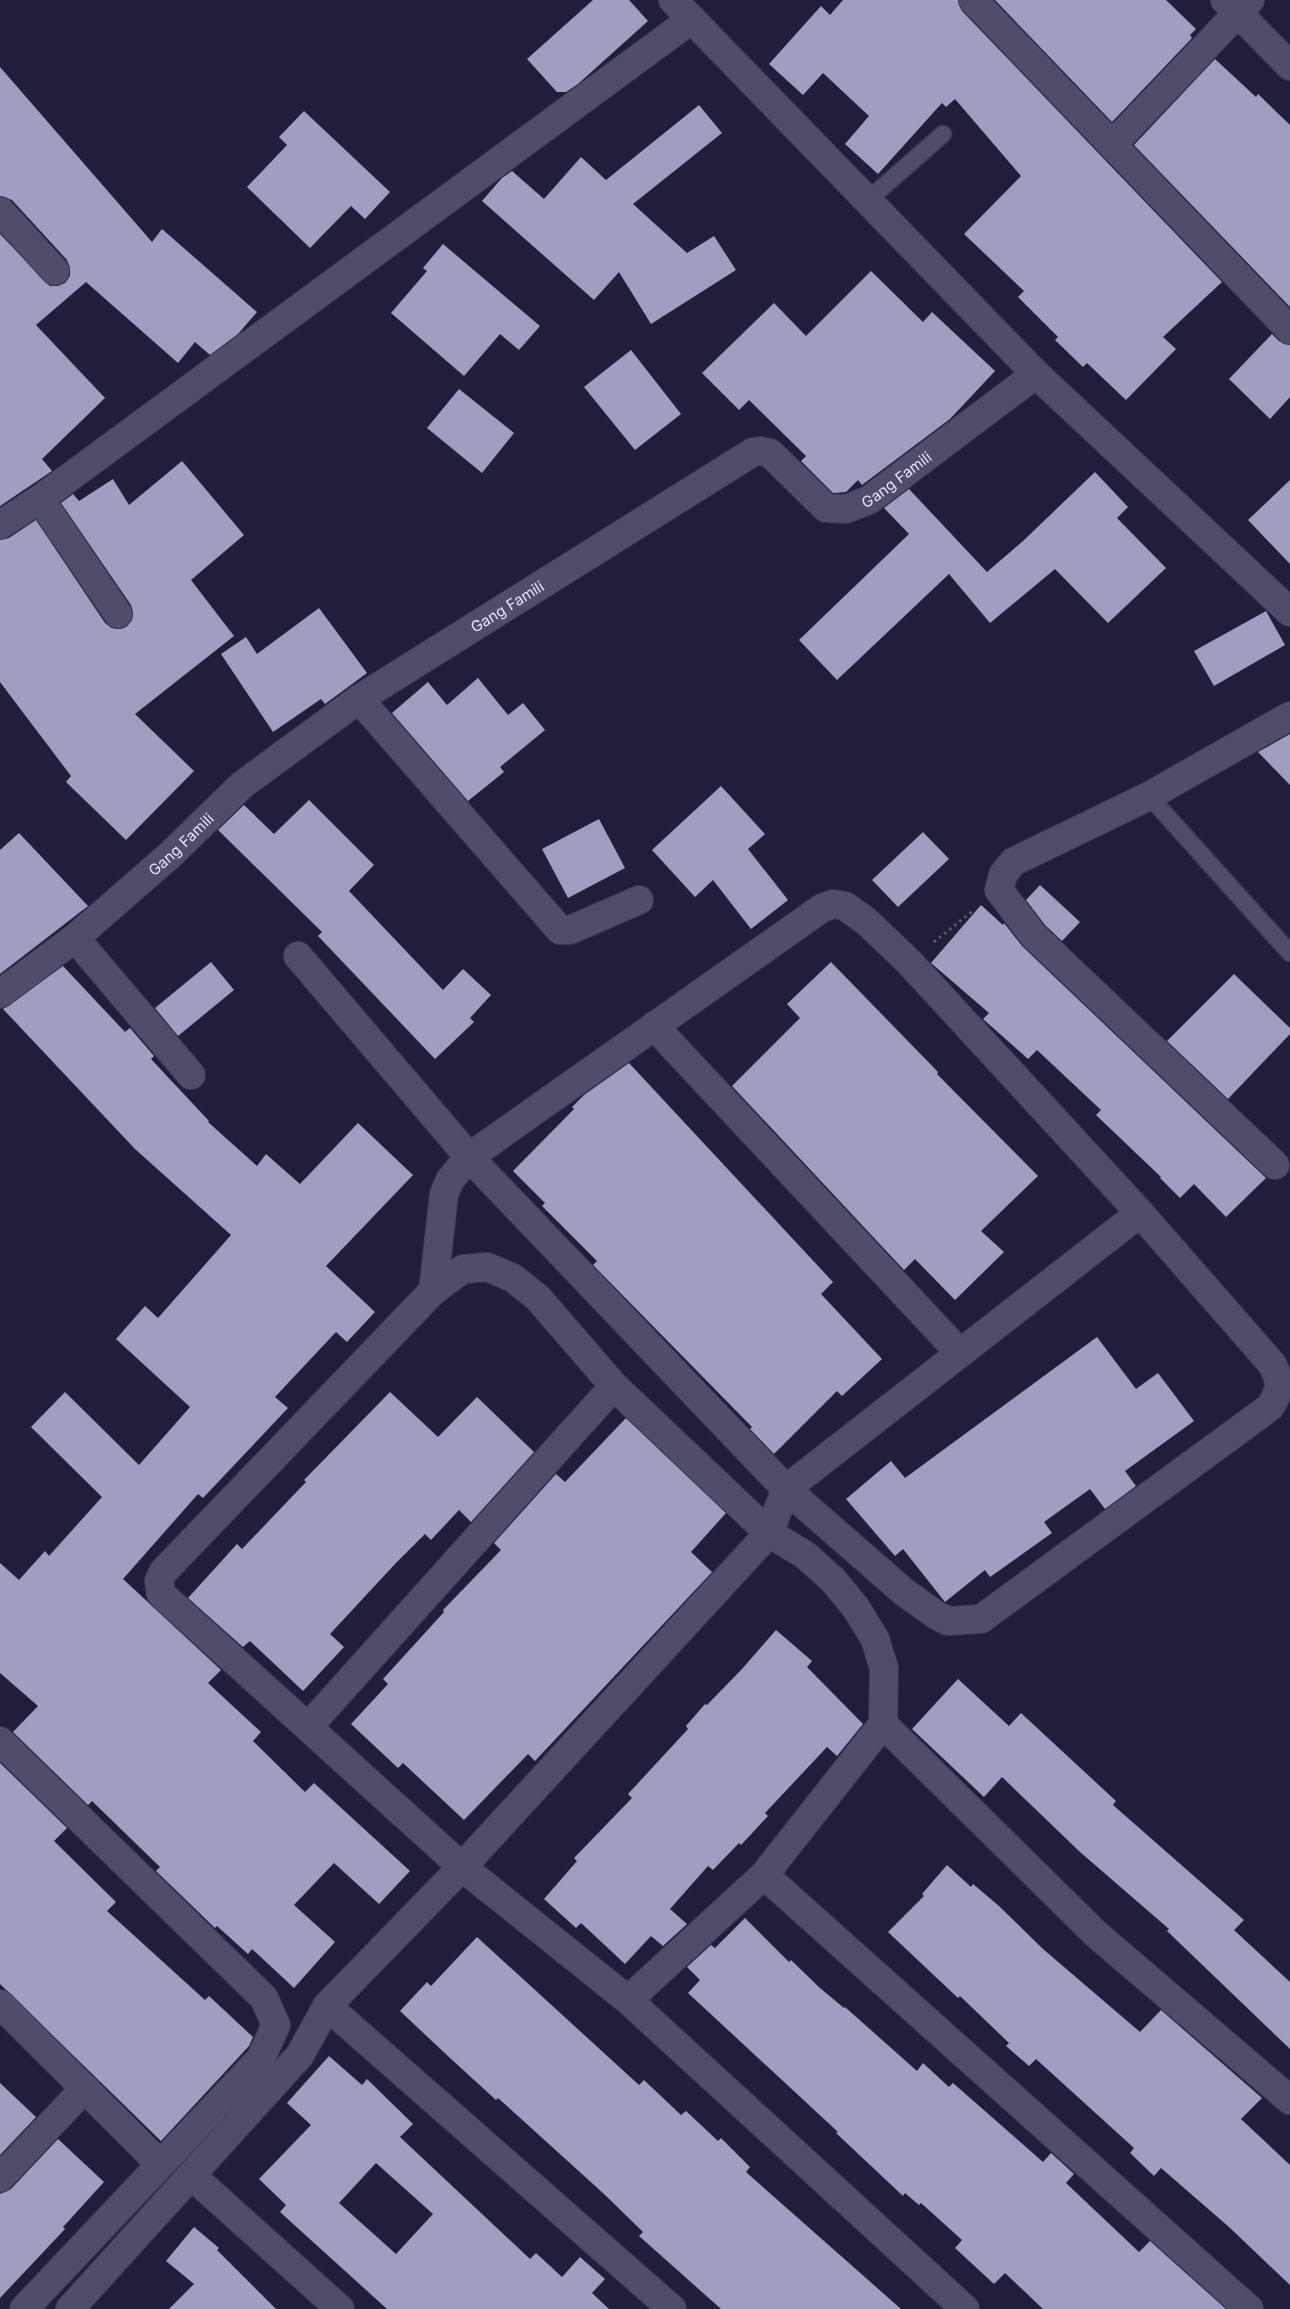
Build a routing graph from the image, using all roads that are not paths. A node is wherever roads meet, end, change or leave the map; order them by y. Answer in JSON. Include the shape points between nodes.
{"nodes":[{"id":1,"x":672,"y":0,"type":"edge"},
{"id":2,"x":973,"y":0,"type":"edge"},
{"id":3,"x":1237,"y":4,"type":"edge"},
{"id":4,"x":692,"y":19,"type":"junction"},
{"id":5,"x":1290,"y":66,"type":"edge"},
{"id":6,"x":943,"y":134,"type":"dead end"},
{"id":7,"x":1112,"y":145,"type":"junction"},
{"id":8,"x":868,"y":200,"type":"junction"},
{"id":9,"x":0,"y":211,"type":"edge"},
{"id":10,"x":55,"y":271,"type":"dead end"},
{"id":11,"x":1285,"y":314,"type":"edge"},
{"id":12,"x":1036,"y":374,"type":"junction"},
{"id":13,"x":40,"y":499,"type":"junction"},
{"id":14,"x":0,"y":525,"type":"edge"},
{"id":15,"x":1290,"y":612,"type":"edge"},
{"id":16,"x":118,"y":614,"type":"dead end"},
{"id":17,"x":359,"y":699,"type":"junction"},
{"id":18,"x":1290,"y":716,"type":"edge"},
{"id":19,"x":1149,"y":796,"type":"junction"},
{"id":20,"x":639,"y":900,"type":"dead end"},
{"id":21,"x":75,"y":938,"type":"junction"},
{"id":22,"x":1290,"y":953,"type":"edge"},
{"id":23,"x":298,"y":956,"type":"dead end"},
{"id":24,"x":0,"y":994,"type":"edge"},
{"id":25,"x":654,"y":1026,"type":"junction"},
{"id":26,"x":191,"y":1075,"type":"dead end"},
{"id":27,"x":469,"y":1157,"type":"junction"},
{"id":28,"x":1275,"y":1165,"type":"dead end"},
{"id":29,"x":1140,"y":1213,"type":"junction"},
{"id":30,"x":433,"y":1291,"type":"junction"},
{"id":31,"x":960,"y":1353,"type":"junction"},
{"id":32,"x":614,"y":1386,"type":"junction"},
{"id":33,"x":786,"y":1489,"type":"junction"},
{"id":34,"x":770,"y":1533,"type":"junction"},
{"id":35,"x":883,"y":1724,"type":"junction"},
{"id":36,"x":308,"y":1727,"type":"junction"},
{"id":37,"x":0,"y":1740,"type":"edge"},
{"id":38,"x":462,"y":1867,"type":"junction"},
{"id":39,"x":764,"y":1876,"type":"junction"},
{"id":40,"x":628,"y":2000,"type":"junction"},
{"id":41,"x":327,"y":2006,"type":"junction"},
{"id":42,"x":4,"y":2016,"type":"edge"},
{"id":43,"x":85,"y":2088,"type":"junction"},
{"id":44,"x":1290,"y":2100,"type":"edge"},
{"id":45,"x":160,"y":2164,"type":"junction"},
{"id":46,"x":192,"y":2176,"type":"junction"},
{"id":47,"x":0,"y":2178,"type":"edge"},
{"id":48,"x":24,"y":2309,"type":"edge"},
{"id":49,"x":70,"y":2309,"type":"edge"},
{"id":50,"x":340,"y":2309,"type":"edge"},
{"id":51,"x":672,"y":2309,"type":"edge"},
{"id":52,"x":964,"y":2309,"type":"edge"},
{"id":53,"x":1249,"y":2309,"type":"edge"}],
"edges":[{"from":1,"to":4,"type":"street"},
{"from":2,"to":7,"type":"street"},
{"from":3,"to":5,"type":"street"},
{"from":3,"to":7,"type":"street"},
{"from":4,"to":8,"type":"street"},
{"from":4,"to":13,"type":"street"},
{"from":6,"to":8,"type":"lane"},
{"from":7,"to":11,"type":"street"},
{"from":8,"to":12,"type":"street"},
{"from":9,"to":10,"type":"street"},
{"from":12,"to":15,"type":"street"},
{"from":12,"to":17,"type":"street","name":"Gang Famili","via":[[869,500],[846,508],[826,508],[770,454],[753,452]]},
{"from":13,"to":14,"type":"street"},
{"from":13,"to":16,"type":"street"},
{"from":17,"to":20,"type":"street","via":[[560,930],[570,930]]},
{"from":17,"to":21,"type":"street","name":"Gang Famili","via":[[242,785],[170,855]]},
{"from":18,"to":19,"type":"street"},
{"from":19,"to":22,"type":"lane"},
{"from":19,"to":28,"type":"street","via":[[1013,862],[1003,875],[1000,890],[1033,936]]},
{"from":21,"to":24,"type":"street","name":"Gang Famili"},
{"from":21,"to":26,"type":"street"},
{"from":23,"to":27,"type":"street"},
{"from":25,"to":27,"type":"street"},
{"from":25,"to":29,"type":"street","via":[[822,908],[833,904],[845,906],[866,921],[909,962]]},
{"from":25,"to":31,"type":"street"},
{"from":27,"to":30,"type":"street","via":[[450,1180],[444,1194]]},
{"from":27,"to":33,"type":"street"},
{"from":29,"to":31,"type":"street"},
{"from":29,"to":33,"type":"street","via":[[1272,1364],[1279,1378],[1279,1391],[1270,1407],[981,1619],[948,1622],[936,1615],[904,1592]]},
{"from":30,"to":32,"type":"street","via":[[463,1269],[487,1267],[513,1278],[538,1298]]},
{"from":30,"to":36,"type":"street","via":[[163,1572],[159,1581],[161,1594]]},
{"from":31,"to":33,"type":"street"},
{"from":32,"to":34,"type":"street"},
{"from":32,"to":36,"type":"street"},
{"from":33,"to":34,"type":"street"},
{"from":34,"to":35,"type":"street","via":[[805,1555],[834,1580],[875,1639],[884,1668]]},
{"from":34,"to":38,"type":"street"},
{"from":35,"to":39,"type":"street"},
{"from":35,"to":44,"type":"street","via":[[1096,1934]]},
{"from":36,"to":38,"type":"street"},
{"from":37,"to":45,"type":"street","via":[[264,1998],[276,2025],[261,2058]]},
{"from":38,"to":40,"type":"street"},
{"from":38,"to":41,"type":"street"},
{"from":39,"to":40,"type":"street"},
{"from":39,"to":53,"type":"street"},
{"from":40,"to":52,"type":"street"},
{"from":41,"to":46,"type":"street","via":[[300,2055]]},
{"from":41,"to":51,"type":"street"},
{"from":42,"to":43,"type":"street"},
{"from":43,"to":45,"type":"street"},
{"from":43,"to":47,"type":"street"},
{"from":45,"to":48,"type":"street"},
{"from":46,"to":49,"type":"street"},
{"from":46,"to":50,"type":"street"}]}
